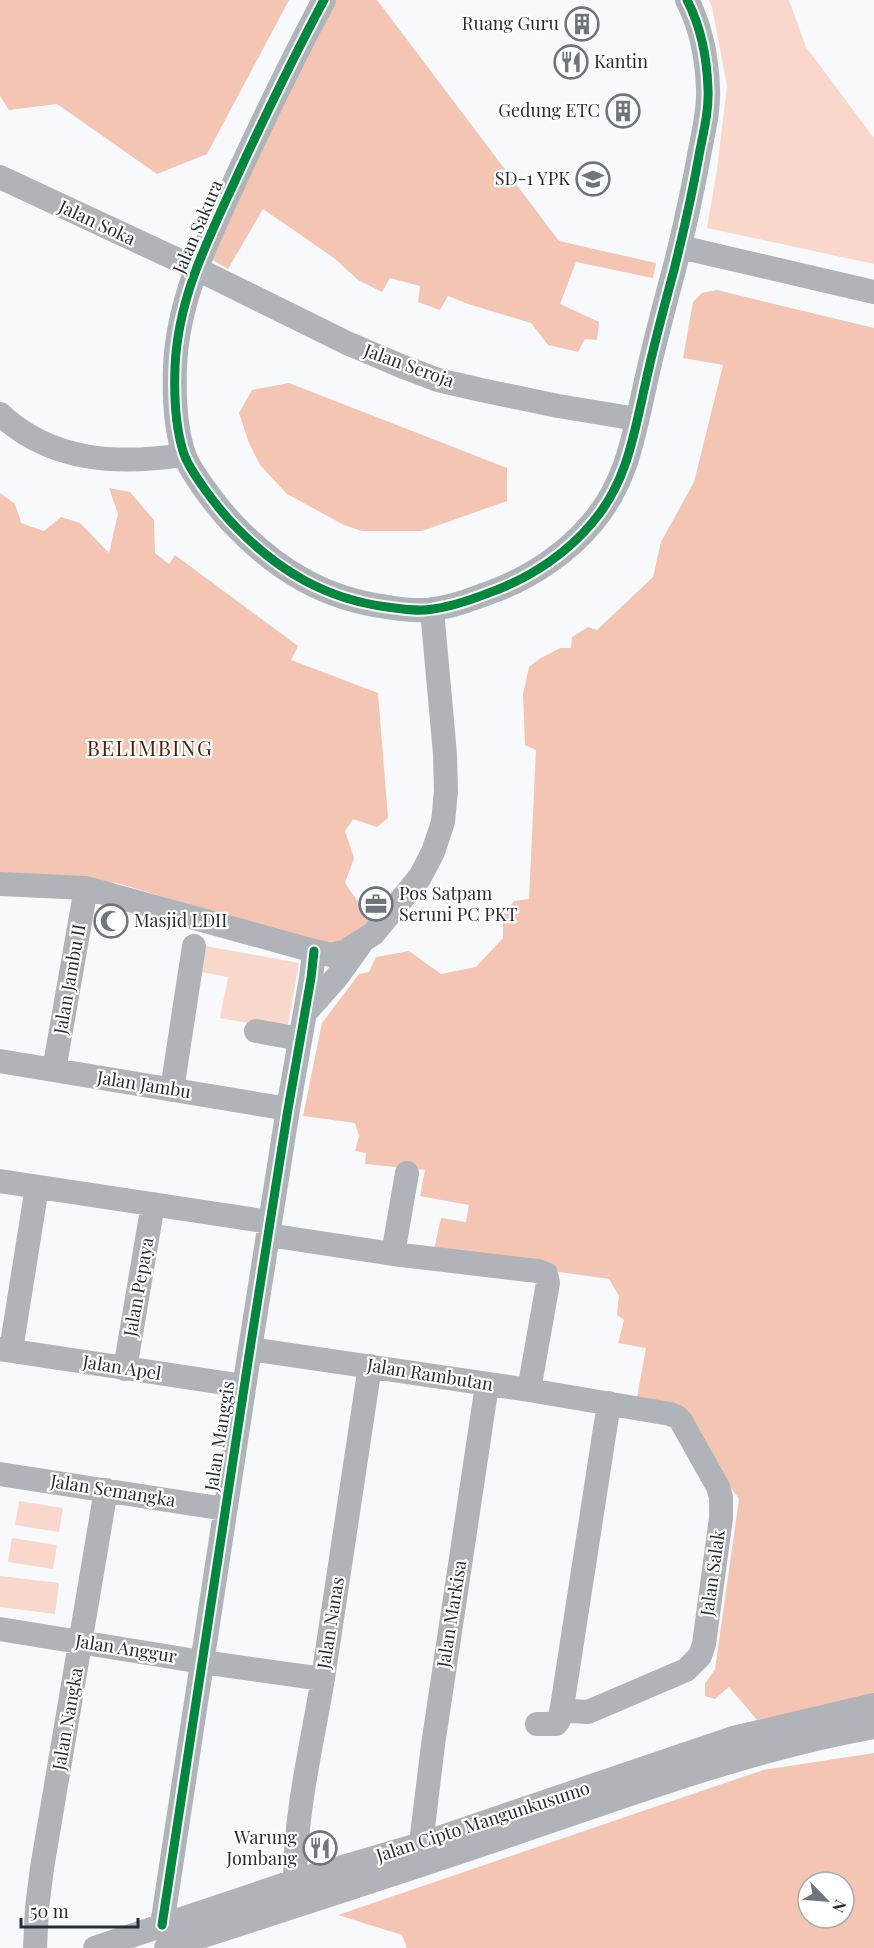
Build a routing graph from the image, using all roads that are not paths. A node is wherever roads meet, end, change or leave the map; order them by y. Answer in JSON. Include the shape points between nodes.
{"nodes":[{"id":1,"x":324,"y":0,"type":"edge"},
{"id":2,"x":687,"y":0,"type":"edge"},
{"id":3,"x":0,"y":177,"type":"edge"},
{"id":4,"x":680,"y":247,"type":"junction"},
{"id":5,"x":195,"y":268,"type":"junction"},
{"id":6,"x":874,"y":292,"type":"edge"},
{"id":7,"x":0,"y":414,"type":"edge"},
{"id":8,"x":637,"y":419,"type":"junction"},
{"id":9,"x":183,"y":455,"type":"junction"},
{"id":10,"x":432,"y":610,"type":"junction"},
{"id":11,"x":0,"y":884,"type":"edge"},
{"id":12,"x":86,"y":888,"type":"junction"},
{"id":13,"x":364,"y":940,"type":"junction"},
{"id":14,"x":194,"y":946,"type":"dead end"},
{"id":15,"x":314,"y":951,"type":"junction"},
{"id":16,"x":305,"y":1014,"type":"junction"},
{"id":17,"x":256,"y":1031,"type":"dead end"},
{"id":18,"x":300,"y":1039,"type":"junction"},
{"id":19,"x":0,"y":1061,"type":"edge"},
{"id":20,"x":54,"y":1070,"type":"junction"},
{"id":21,"x":172,"y":1090,"type":"junction"},
{"id":22,"x":288,"y":1109,"type":"junction"},
{"id":23,"x":407,"y":1173,"type":"dead end"},
{"id":24,"x":0,"y":1181,"type":"edge"},
{"id":25,"x":37,"y":1186,"type":"junction"},
{"id":26,"x":153,"y":1204,"type":"junction"},
{"id":27,"x":269,"y":1229,"type":"junction"},
{"id":28,"x":393,"y":1254,"type":"junction"},
{"id":29,"x":250,"y":1349,"type":"junction"},
{"id":30,"x":5,"y":1350,"type":"edge"},
{"id":31,"x":370,"y":1366,"type":"junction"},
{"id":32,"x":125,"y":1369,"type":"junction"},
{"id":33,"x":487,"y":1385,"type":"junction"},
{"id":34,"x":244,"y":1386,"type":"junction"},
{"id":35,"x":529,"y":1390,"type":"junction"},
{"id":36,"x":609,"y":1403,"type":"junction"},
{"id":37,"x":0,"y":1474,"type":"edge"},
{"id":38,"x":106,"y":1490,"type":"junction"},
{"id":39,"x":225,"y":1509,"type":"junction"},
{"id":40,"x":0,"y":1629,"type":"edge"},
{"id":41,"x":81,"y":1642,"type":"junction"},
{"id":42,"x":202,"y":1662,"type":"junction"},
{"id":43,"x":323,"y":1679,"type":"junction"},
{"id":44,"x":562,"y":1707,"type":"junction"},
{"id":45,"x":873,"y":1715,"type":"edge"},
{"id":46,"x":537,"y":1724,"type":"dead end"},
{"id":47,"x":421,"y":1844,"type":"junction"},
{"id":48,"x":295,"y":1881,"type":"junction"},
{"id":49,"x":164,"y":1937,"type":"edge"},
{"id":50,"x":34,"y":1948,"type":"edge"},
{"id":51,"x":95,"y":1948,"type":"edge"}],
"edges":[{"from":1,"to":5,"type":"street","name":"Jalan Sakura"},
{"from":2,"to":4,"type":"street","name":"Jalan Sakura","via":[[703,45],[708,90],[698,165]]},
{"from":3,"to":5,"type":"street","name":"Jalan Soka"},
{"from":4,"to":6,"type":"street"},
{"from":4,"to":8,"type":"street","name":"Jalan Sakura"},
{"from":5,"to":8,"type":"street","name":"Jalan Seroja","via":[[347,343],[438,380]]},
{"from":5,"to":9,"type":"street","name":"Jalan Sakura","via":[[175,368]]},
{"from":7,"to":9,"type":"street","via":[[30,436],[92,458],[155,459]]},
{"from":8,"to":10,"type":"street","name":"Jalan Sakura","via":[[629,456],[613,493],[592,523],[565,550],[510,584]]},
{"from":9,"to":10,"type":"street","name":"Jalan Sakura","via":[[223,514],[264,554],[298,579],[371,605]]},
{"from":10,"to":13,"type":"street","via":[[445,754],[443,822],[420,877]]},
{"from":11,"to":12,"type":"street"},
{"from":12,"to":15,"type":"street"},
{"from":12,"to":20,"type":"street","name":"Jalan Jambu II"},
{"from":13,"to":15,"type":"street","via":[[332,955]]},
{"from":13,"to":16,"type":"street","name":"Jalan Manggis"},
{"from":14,"to":21,"type":"street"},
{"from":15,"to":16,"type":"street","name":"Jalan Manggis"},
{"from":16,"to":18,"type":"street","name":"Jalan Manggis"},
{"from":17,"to":18,"type":"street"},
{"from":18,"to":22,"type":"street","name":"Jalan Manggis"},
{"from":19,"to":20,"type":"street","name":"Jalan Jambu"},
{"from":20,"to":21,"type":"street","name":"Jalan Jambu"},
{"from":21,"to":22,"type":"street","name":"Jalan Jambu"},
{"from":22,"to":27,"type":"street","name":"Jalan Manggis"},
{"from":23,"to":28,"type":"street"},
{"from":24,"to":25,"type":"street"},
{"from":25,"to":26,"type":"street"},
{"from":25,"to":30,"type":"street"},
{"from":26,"to":27,"type":"street"},
{"from":26,"to":32,"type":"street","name":"Jalan Pepaya"},
{"from":27,"to":28,"type":"street"},
{"from":27,"to":29,"type":"street","name":"Jalan Manggis"},
{"from":28,"to":35,"type":"street","via":[[546,1274],[548,1283]]},
{"from":29,"to":31,"type":"street","name":"Jalan Rambutan"},
{"from":29,"to":34,"type":"street","name":"Jalan Manggis"},
{"from":30,"to":32,"type":"street","name":"Jalan Apel"},
{"from":31,"to":33,"type":"street","name":"Jalan Rambutan"},
{"from":31,"to":43,"type":"street","name":"Jalan Nanas"},
{"from":32,"to":34,"type":"street","name":"Jalan Apel"},
{"from":33,"to":35,"type":"street","name":"Jalan Rambutan"},
{"from":33,"to":47,"type":"street","name":"Jalan Markisa"},
{"from":34,"to":39,"type":"street","name":"Jalan Manggis"},
{"from":35,"to":36,"type":"street","name":"Jalan Rambutan"},
{"from":36,"to":44,"type":"street"},
{"from":36,"to":44,"type":"street","name":"Jalan Salak","via":[[677,1417],[718,1486],[722,1507],[704,1644],[700,1656],[686,1670],[588,1712]]},
{"from":37,"to":38,"type":"street","name":"Jalan Semangka"},
{"from":38,"to":39,"type":"street","name":"Jalan Semangka"},
{"from":38,"to":41,"type":"street","name":"Jalan Nangka"},
{"from":39,"to":42,"type":"street","name":"Jalan Manggis"},
{"from":40,"to":41,"type":"street","name":"Jalan Anggur"},
{"from":41,"to":42,"type":"street","name":"Jalan Anggur"},
{"from":41,"to":50,"type":"street","name":"Jalan Nangka","via":[[42,1868]]},
{"from":42,"to":43,"type":"street","name":"Jalan Anggur"},
{"from":42,"to":49,"type":"street","name":"Jalan Manggis"},
{"from":43,"to":48,"type":"street","name":"Jalan Nanas","via":[[297,1835]]},
{"from":44,"to":46,"type":"street","via":[[556,1724]]},
{"from":45,"to":47,"type":"street","name":"Jalan Cipto Mangunkusumo","via":[[733,1738]]},
{"from":45,"to":49,"type":"street","name":"Jalan Cipto Mangunkusumo","via":[[828,1735],[664,1783],[432,1862]]},
{"from":47,"to":48,"type":"street","name":"Jalan Cipto Mangunkusumo"},
{"from":48,"to":49,"type":"street","name":"Jalan Cipto Mangunkusumo"},
{"from":49,"to":51,"type":"street","name":"Jalan Cipto Mangunkusumo"}]}
